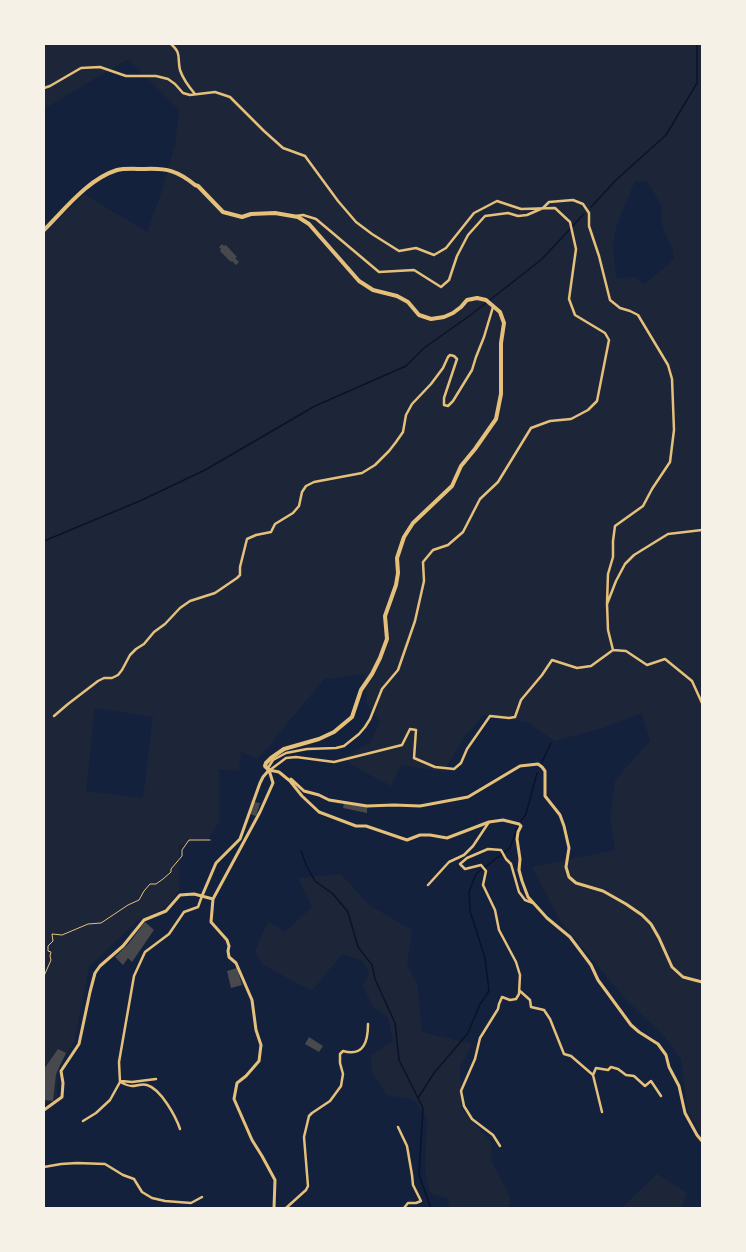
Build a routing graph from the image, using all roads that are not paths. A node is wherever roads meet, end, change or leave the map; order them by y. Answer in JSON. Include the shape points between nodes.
{"nodes":[{"id":1,"x":171,"y":44,"type":"edge"},
{"id":2,"x":44,"y":88,"type":"edge"},
{"id":3,"x":195,"y":94,"type":"junction"},
{"id":4,"x":543,"y":208,"type":"junction"},
{"id":5,"x":289,"y":216,"type":"junction"},
{"id":6,"x":44,"y":230,"type":"edge"},
{"id":7,"x":492,"y":305,"type":"junction"},
{"id":8,"x":702,"y":530,"type":"edge"},
{"id":9,"x":607,"y":604,"type":"junction"},
{"id":10,"x":614,"y":650,"type":"junction"},
{"id":11,"x":702,"y":703,"type":"edge"},
{"id":12,"x":54,"y":716,"type":"dead end"},
{"id":13,"x":269,"y":770,"type":"junction"},
{"id":14,"x":284,"y":776,"type":"junction"},
{"id":15,"x":489,"y":822,"type":"junction"},
{"id":16,"x":428,"y":885,"type":"dead end"},
{"id":17,"x":202,"y":896,"type":"junction"},
{"id":18,"x":213,"y":899,"type":"junction"},
{"id":19,"x":533,"y":903,"type":"junction"},
{"id":20,"x":702,"y":982,"type":"edge"},
{"id":21,"x":520,"y":990,"type":"junction"},
{"id":22,"x":368,"y":1024,"type":"dead end"},
{"id":23,"x":593,"y":1075,"type":"junction"},
{"id":24,"x":156,"y":1079,"type":"dead end"},
{"id":25,"x":120,"y":1082,"type":"junction"},
{"id":26,"x":661,"y":1096,"type":"dead end"},
{"id":27,"x":44,"y":1110,"type":"edge"},
{"id":28,"x":602,"y":1112,"type":"dead end"},
{"id":29,"x":83,"y":1121,"type":"dead end"},
{"id":30,"x":398,"y":1127,"type":"dead end"},
{"id":31,"x":180,"y":1129,"type":"dead end"},
{"id":32,"x":702,"y":1141,"type":"edge"},
{"id":33,"x":500,"y":1146,"type":"dead end"},
{"id":34,"x":44,"y":1167,"type":"edge"},
{"id":35,"x":202,"y":1197,"type":"dead end"},
{"id":36,"x":274,"y":1208,"type":"edge"},
{"id":37,"x":286,"y":1208,"type":"edge"},
{"id":38,"x":404,"y":1208,"type":"edge"}],
"edges":[{"from":1,"to":3,"type":"street","via":[[178,50],[180,71]]},
{"from":2,"to":3,"type":"street","via":[[81,68],[100,67],[126,76],[162,77],[175,84],[183,93]]},
{"from":3,"to":4,"type":"street","via":[[215,92],[230,97],[283,148],[305,156],[356,222],[399,251],[416,248],[434,255],[446,248],[474,213],[497,201],[521,209]]},
{"from":4,"to":5,"type":"street","via":[[523,216],[508,213],[486,216],[468,235],[449,280],[441,287],[414,270],[378,272],[316,218],[303,215]]},
{"from":4,"to":9,"type":"street","via":[[549,202],[562,200],[573,200],[583,204],[589,213],[589,226],[610,300],[620,308],[638,315],[668,365],[672,379],[674,430],[670,462],[643,506],[616,526],[613,557],[608,574]]},
{"from":4,"to":13,"type":"street","via":[[555,208],[571,224],[576,249],[569,299],[575,315],[605,334],[609,340],[597,401],[588,410],[571,419],[550,421],[531,428],[498,482],[480,499],[463,532],[448,545],[433,550],[423,562],[424,581],[415,621],[398,670],[382,689],[370,719],[360,734],[344,746],[286,753],[273,760],[268,767]]},
{"from":5,"to":6,"type":"main road","via":[[275,212],[242,217],[224,212],[198,186],[174,171],[160,168],[134,169],[118,170],[99,178]]},
{"from":5,"to":7,"type":"main road","via":[[298,217],[309,224],[359,281],[373,290],[397,296],[408,302],[419,315],[431,319],[444,317],[461,308],[468,300],[477,298]]},
{"from":7,"to":12,"type":"street","via":[[472,370],[454,401],[448,406],[444,404],[457,359],[450,355],[431,384],[412,404],[406,416],[403,432],[375,465],[362,473],[314,482],[306,486],[293,513],[275,524],[271,532],[247,540],[240,575],[237,578],[215,593],[190,601],[180,608],[130,655],[118,675],[98,681]]},
{"from":7,"to":13,"type":"main road","via":[[500,312],[504,322],[501,394],[496,419],[461,466],[452,486],[413,523],[404,537],[397,558],[396,585],[385,616],[387,639],[372,674],[360,690],[352,717],[334,732],[284,749],[266,763],[265,766]]},
{"from":8,"to":9,"type":"street","via":[[668,534],[634,555],[625,564]]},
{"from":9,"to":10,"type":"street","via":[[608,630]]},
{"from":10,"to":11,"type":"street","via":[[626,652],[646,665],[665,659],[692,681]]},
{"from":10,"to":13,"type":"street","via":[[591,666],[576,668],[552,660],[520,700],[515,716],[490,716],[467,749],[461,763],[454,769],[435,767],[414,758],[416,730],[410,729],[402,745],[334,762],[286,758]]},
{"from":13,"to":14,"type":"street"},
{"from":13,"to":17,"type":"street","via":[[260,783],[240,839],[216,863]]},
{"from":13,"to":18,"type":"street","via":[[273,783]]},
{"from":14,"to":15,"type":"street","via":[[318,812],[407,840],[420,835],[447,838]]},
{"from":14,"to":20,"type":"street","via":[[304,791],[329,800],[367,806],[420,806],[468,797],[520,766],[538,764],[545,771],[546,796],[560,815],[564,826],[568,848],[566,867],[569,877],[576,883],[603,891],[642,915],[659,938],[672,968],[683,977]]},
{"from":15,"to":16,"type":"street","via":[[473,846],[464,855],[448,862]]},
{"from":15,"to":19,"type":"street","via":[[503,820],[521,826],[517,839],[519,870],[526,892]]},
{"from":17,"to":18,"type":"street"},
{"from":17,"to":25,"type":"street","via":[[198,907],[184,912],[169,934],[145,952],[134,976],[120,1062]]},
{"from":17,"to":27,"type":"street","via":[[180,895],[166,911],[144,920],[123,946],[100,966],[95,973],[79,1044],[61,1071],[62,1097]]},
{"from":18,"to":36,"type":"street","via":[[211,922],[227,940],[229,957],[240,970],[252,1000],[261,1045],[259,1061],[237,1083],[234,1099],[252,1140],[274,1180]]},
{"from":19,"to":21,"type":"street","via":[[525,900],[519,892],[511,864],[501,850],[488,849],[460,864],[465,869],[481,865],[486,871],[483,885],[495,910],[499,930],[516,962],[520,975]]},
{"from":19,"to":32,"type":"street","via":[[570,937],[631,1025],[658,1044],[666,1055],[685,1113]]},
{"from":21,"to":23,"type":"street","via":[[530,1000],[531,1008],[544,1010],[564,1054],[571,1056]]},
{"from":21,"to":33,"type":"street","via":[[516,999],[502,997],[498,1009],[480,1038],[475,1059],[461,1091],[464,1106],[472,1119],[493,1135]]},
{"from":22,"to":37,"type":"street","via":[[366,1043],[360,1051],[343,1051],[340,1054],[343,1074],[341,1086],[330,1102],[309,1116],[304,1137],[308,1186]]},
{"from":23,"to":26,"type":"street","via":[[596,1068],[618,1069],[626,1075],[634,1076],[645,1086],[651,1081]]},
{"from":23,"to":28,"type":"street"},
{"from":24,"to":25,"type":"street"},
{"from":25,"to":29,"type":"street","via":[[110,1100]]},
{"from":25,"to":31,"type":"street","via":[[131,1086],[148,1085],[154,1089],[165,1102]]},
{"from":30,"to":38,"type":"street","via":[[407,1146],[413,1185],[421,1201],[408,1203]]},
{"from":34,"to":35,"type":"street","via":[[77,1163],[105,1164],[134,1179],[142,1192],[152,1198],[191,1203]]}]}
